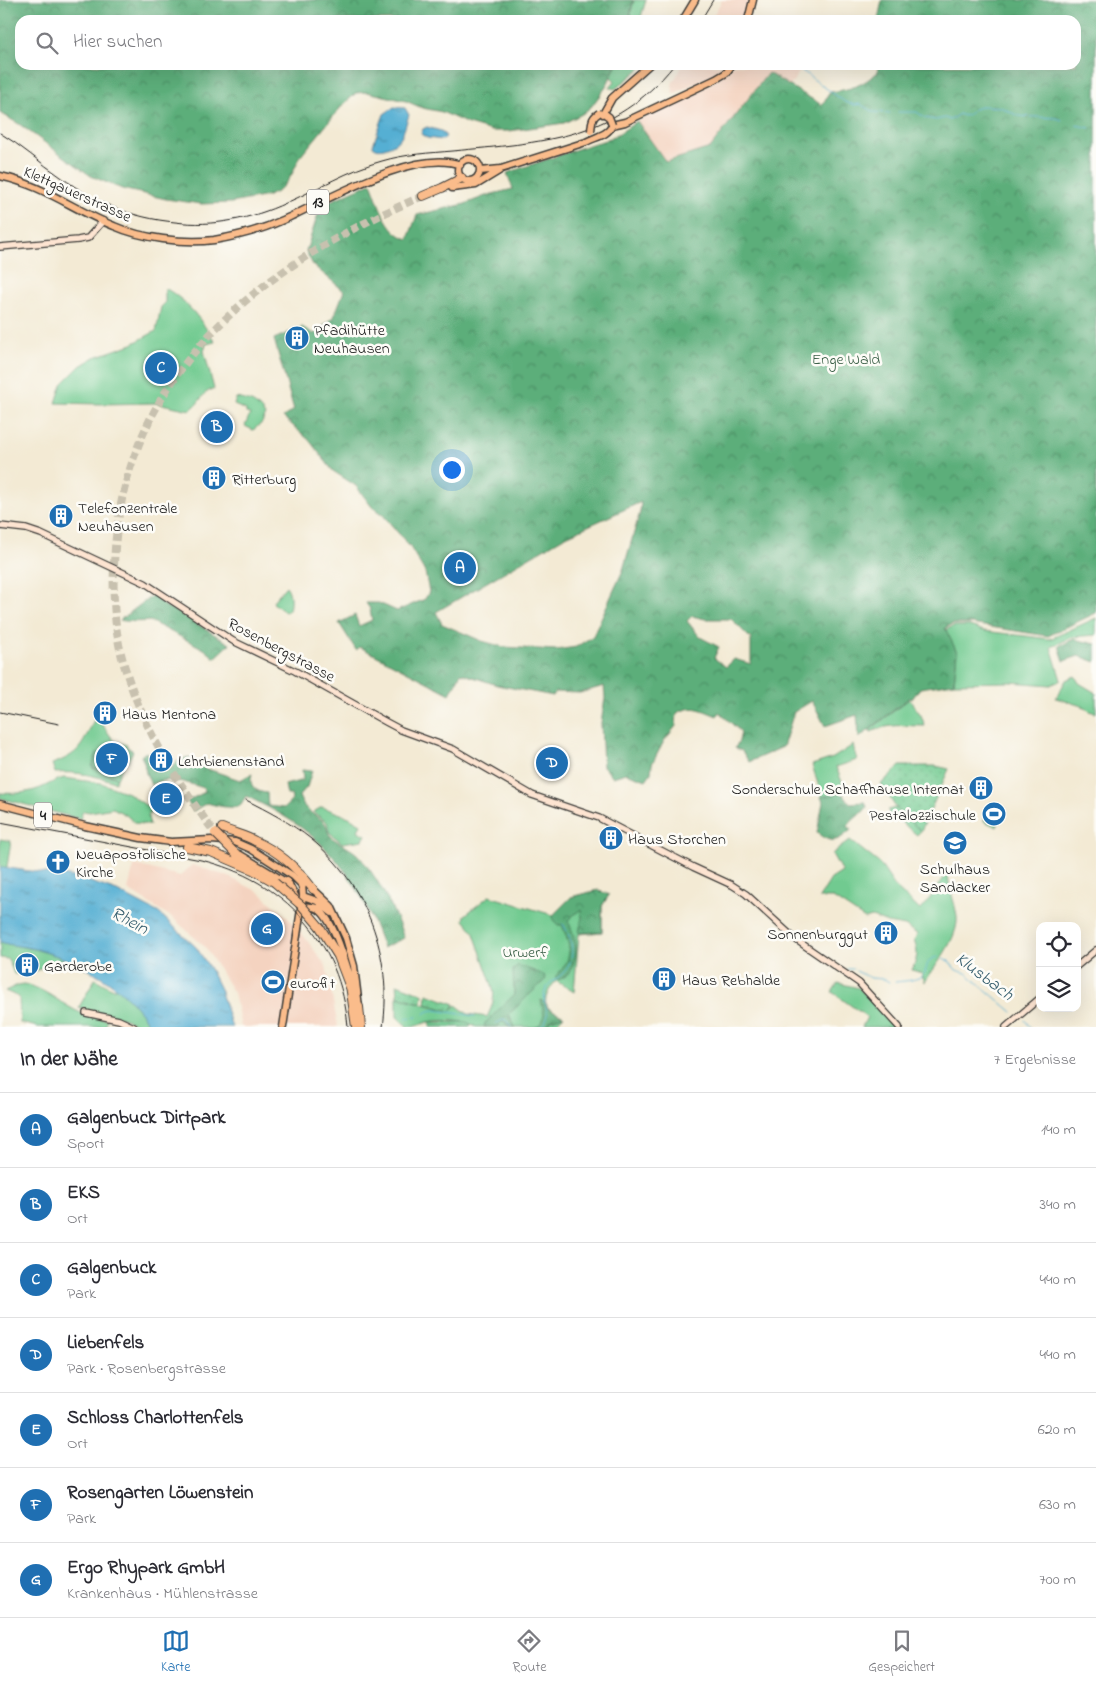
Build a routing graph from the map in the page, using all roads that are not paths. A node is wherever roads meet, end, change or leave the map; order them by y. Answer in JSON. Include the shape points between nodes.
{"nodes":[{"id":1,"x":695,"y":0,"type":"edge"},
{"id":2,"x":753,"y":0,"type":"edge"},
{"id":3,"x":686,"y":15,"type":"edge"},
{"id":4,"x":749,"y":15,"type":"edge"},
{"id":5,"x":643,"y":70,"type":"edge"},
{"id":6,"x":728,"y":70,"type":"edge"},
{"id":7,"x":602,"y":114,"type":"junction"},
{"id":8,"x":611,"y":126,"type":"junction"},
{"id":9,"x":570,"y":147,"type":"junction"},
{"id":10,"x":460,"y":165,"type":"junction"},
{"id":11,"x":501,"y":169,"type":"junction"},
{"id":12,"x":480,"y":171,"type":"junction"},
{"id":13,"x":0,"y":176,"type":"edge"},
{"id":14,"x":462,"y":178,"type":"junction"},
{"id":15,"x":442,"y":188,"type":"junction"},
{"id":16,"x":452,"y":188,"type":"joint"},
{"id":17,"x":423,"y":196,"type":"tunnel mouth"},
{"id":18,"x":103,"y":221,"type":"junction"},
{"id":19,"x":0,"y":247,"type":"edge"},
{"id":20,"x":0,"y":526,"type":"edge"},
{"id":21,"x":0,"y":804,"type":"edge"},
{"id":22,"x":160,"y":841,"type":"junction"},
{"id":23,"x":187,"y":847,"type":"joint"},
{"id":24,"x":243,"y":858,"type":"junction"},
{"id":25,"x":253,"y":870,"type":"junction"},
{"id":26,"x":281,"y":870,"type":"junction"},
{"id":27,"x":300,"y":873,"type":"junction"},
{"id":28,"x":289,"y":884,"type":"junction"},
{"id":29,"x":302,"y":886,"type":"junction"},
{"id":30,"x":313,"y":888,"type":"joint"},
{"id":31,"x":302,"y":896,"type":"junction"},
{"id":32,"x":300,"y":906,"type":"junction"},
{"id":33,"x":336,"y":918,"type":"junction"},
{"id":34,"x":1096,"y":950,"type":"edge"},
{"id":35,"x":1081,"y":963,"type":"edge"},
{"id":36,"x":349,"y":973,"type":"joint"},
{"id":37,"x":354,"y":990,"type":"junction"},
{"id":38,"x":1036,"y":1001,"type":"edge"},
{"id":39,"x":359,"y":1007,"type":"joint"},
{"id":40,"x":86,"y":1013,"type":"dead end"},
{"id":41,"x":134,"y":1027,"type":"edge"},
{"id":42,"x":283,"y":1027,"type":"edge"},
{"id":43,"x":356,"y":1027,"type":"edge"},
{"id":44,"x":362,"y":1027,"type":"edge"},
{"id":45,"x":899,"y":1027,"type":"edge"},
{"id":46,"x":1006,"y":1027,"type":"edge"}],
"edges":[{"from":1,"to":3,"type":"main road"},
{"from":2,"to":4,"type":"main road"},
{"from":5,"to":7,"type":"main road","number":"13","via":[[612,98]]},
{"from":6,"to":8,"type":"main road","via":[[716,79]]},
{"from":7,"to":8,"type":"main road","bridge":true,"via":[[610,117]]},
{"from":7,"to":9,"type":"main road","number":"13","bridge":true,"via":[[594,116],[591,131],[584,140]]},
{"from":8,"to":9,"type":"main road","number":"13","via":[[606,133]]},
{"from":9,"to":11,"type":"main road","number":"13"},
{"from":10,"to":12,"type":"main road","number":"13","via":[[471,160],[477,163]]},
{"from":10,"to":14,"type":"main road"},
{"from":10,"to":18,"type":"main road","name":"Klettgauerstrasse","number":"13","via":[[438,162],[394,171],[338,192],[272,224],[211,240],[172,240],[132,232]]},
{"from":11,"to":12,"type":"main road","number":"13"},
{"from":11,"to":16,"type":"main road","via":[[476,185]]},
{"from":12,"to":14,"type":"main road","number":"13","via":[[474,180]]},
{"from":13,"to":18,"type":"main road","name":"Klettgauerstrasse","number":"13","via":[[35,186]]},
{"from":14,"to":15,"type":"highway"},
{"from":15,"to":16,"type":"highway"},
{"from":15,"to":17,"type":"highway"},
{"from":18,"to":19,"type":"street","via":[[88,238]]},
{"from":20,"to":45,"type":"street","name":"Rosenbergstrasse","via":[[41,534],[145,582],[233,641],[295,671],[401,730],[453,749],[514,786],[599,818],[732,884],[795,939],[859,984]]},
{"from":21,"to":22,"type":"main road","number":"4","via":[[99,830]]},
{"from":22,"to":23,"type":"main road"},
{"from":22,"to":26,"type":"main road","number":"4","via":[[235,842]]},
{"from":23,"to":25,"type":"highway","via":[[211,852]]},
{"from":24,"to":25,"type":"highway"},
{"from":24,"to":27,"type":"highway","bridge":true,"via":[[216,830],[262,844]]},
{"from":24,"to":28,"type":"main road"},
{"from":25,"to":37,"type":"highway","bridge":true,"via":[[274,882],[320,927]]},
{"from":26,"to":28,"type":"main road","number":"4"},
{"from":26,"to":29,"type":"main road","number":"4"},
{"from":27,"to":29,"type":"highway"},
{"from":27,"to":30,"type":"highway"},
{"from":28,"to":32,"type":"main road"},
{"from":29,"to":31,"type":"main road"},
{"from":30,"to":33,"type":"main road","via":[[331,906]]},
{"from":31,"to":32,"type":"main road"},
{"from":31,"to":33,"type":"main road","via":[[322,904]]},
{"from":32,"to":36,"type":"main road","via":[[316,908],[325,916],[339,942]]},
{"from":32,"to":42,"type":"main road"},
{"from":33,"to":37,"type":"main road","via":[[354,966]]},
{"from":34,"to":35,"type":"street"},
{"from":36,"to":37,"type":"highway"},
{"from":37,"to":39,"type":"main road"},
{"from":37,"to":43,"type":"highway"},
{"from":38,"to":46,"type":"street"},
{"from":39,"to":44,"type":"highway"},
{"from":40,"to":41,"type":"street","via":[[119,1020]]}]}
